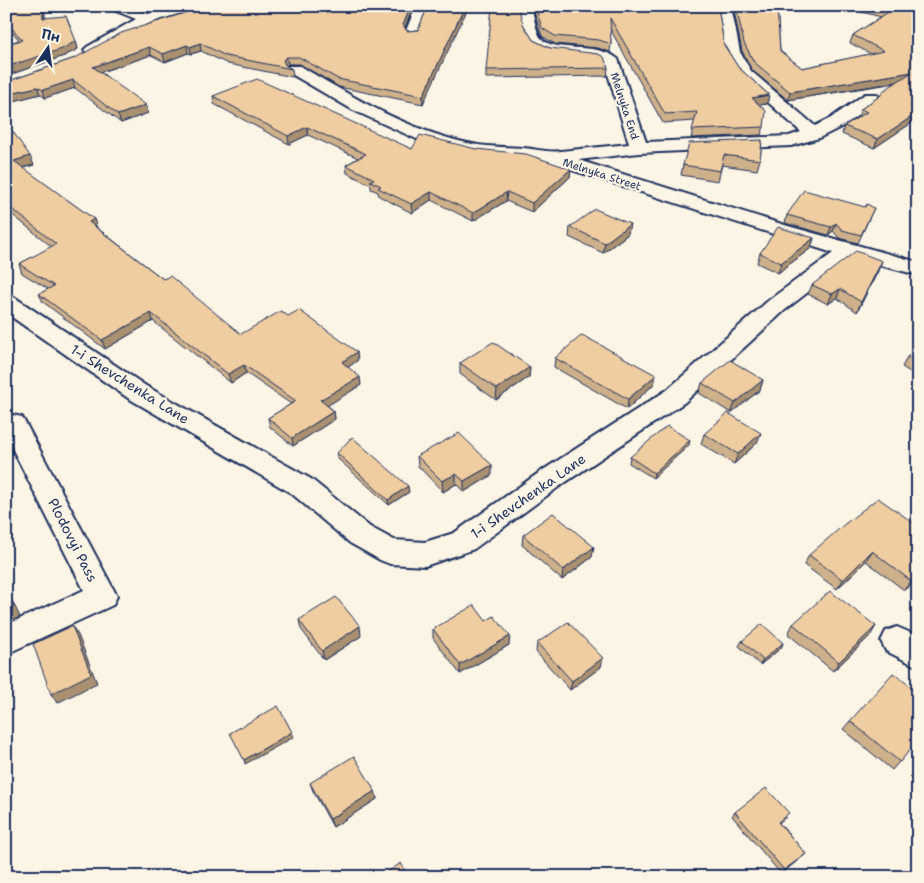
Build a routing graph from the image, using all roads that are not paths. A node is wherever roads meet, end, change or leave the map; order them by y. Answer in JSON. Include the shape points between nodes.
{"nodes":[{"id":1,"x":116,"y":6,"type":"edge"},
{"id":2,"x":189,"y":6,"type":"edge"},
{"id":3,"x":423,"y":6,"type":"edge"},
{"id":4,"x":524,"y":6,"type":"edge"},
{"id":5,"x":724,"y":6,"type":"edge"},
{"id":6,"x":147,"y":19,"type":"junction"},
{"id":7,"x":412,"y":33,"type":"edge"},
{"id":8,"x":80,"y":56,"type":"edge"},
{"id":9,"x":294,"y":70,"type":"edge"},
{"id":10,"x":871,"y":98,"type":"dead end"},
{"id":11,"x":813,"y":134,"type":"junction"},
{"id":12,"x":639,"y":148,"type":"junction"},
{"id":13,"x":552,"y":158,"type":"junction"},
{"id":14,"x":847,"y":252,"type":"junction"},
{"id":15,"x":918,"y":269,"type":"edge"},
{"id":16,"x":6,"y":302,"type":"edge"},
{"id":17,"x":6,"y":427,"type":"edge"},
{"id":18,"x":6,"y":640,"type":"edge"}],
"edges":[{"from":1,"to":6,"type":"street"},
{"from":2,"to":6,"type":"street"},
{"from":3,"to":7,"type":"street"},
{"from":4,"to":12,"type":"street","name":"Melnyka End","via":[[534,40],[541,47],[598,53],[612,62]]},
{"from":5,"to":11,"type":"street","via":[[732,52],[745,74]]},
{"from":6,"to":8,"type":"street"},
{"from":9,"to":13,"type":"street","name":"Melnyka Street","via":[[361,109],[420,134],[476,150]]},
{"from":10,"to":11,"type":"street"},
{"from":11,"to":12,"type":"street","via":[[791,141]]},
{"from":12,"to":13,"type":"street"},
{"from":13,"to":14,"type":"street","name":"Melnyka Street"},
{"from":14,"to":15,"type":"street","name":"Melnyka Street"},
{"from":14,"to":16,"type":"street","name":"1-i Shevchenka Lane","via":[[777,305],[676,396],[550,479],[464,541],[425,554],[390,552],[360,535],[301,486],[137,392]]},
{"from":17,"to":18,"type":"street","name":"Plodovyi Pass","via":[[13,424],[102,596]]}]}
